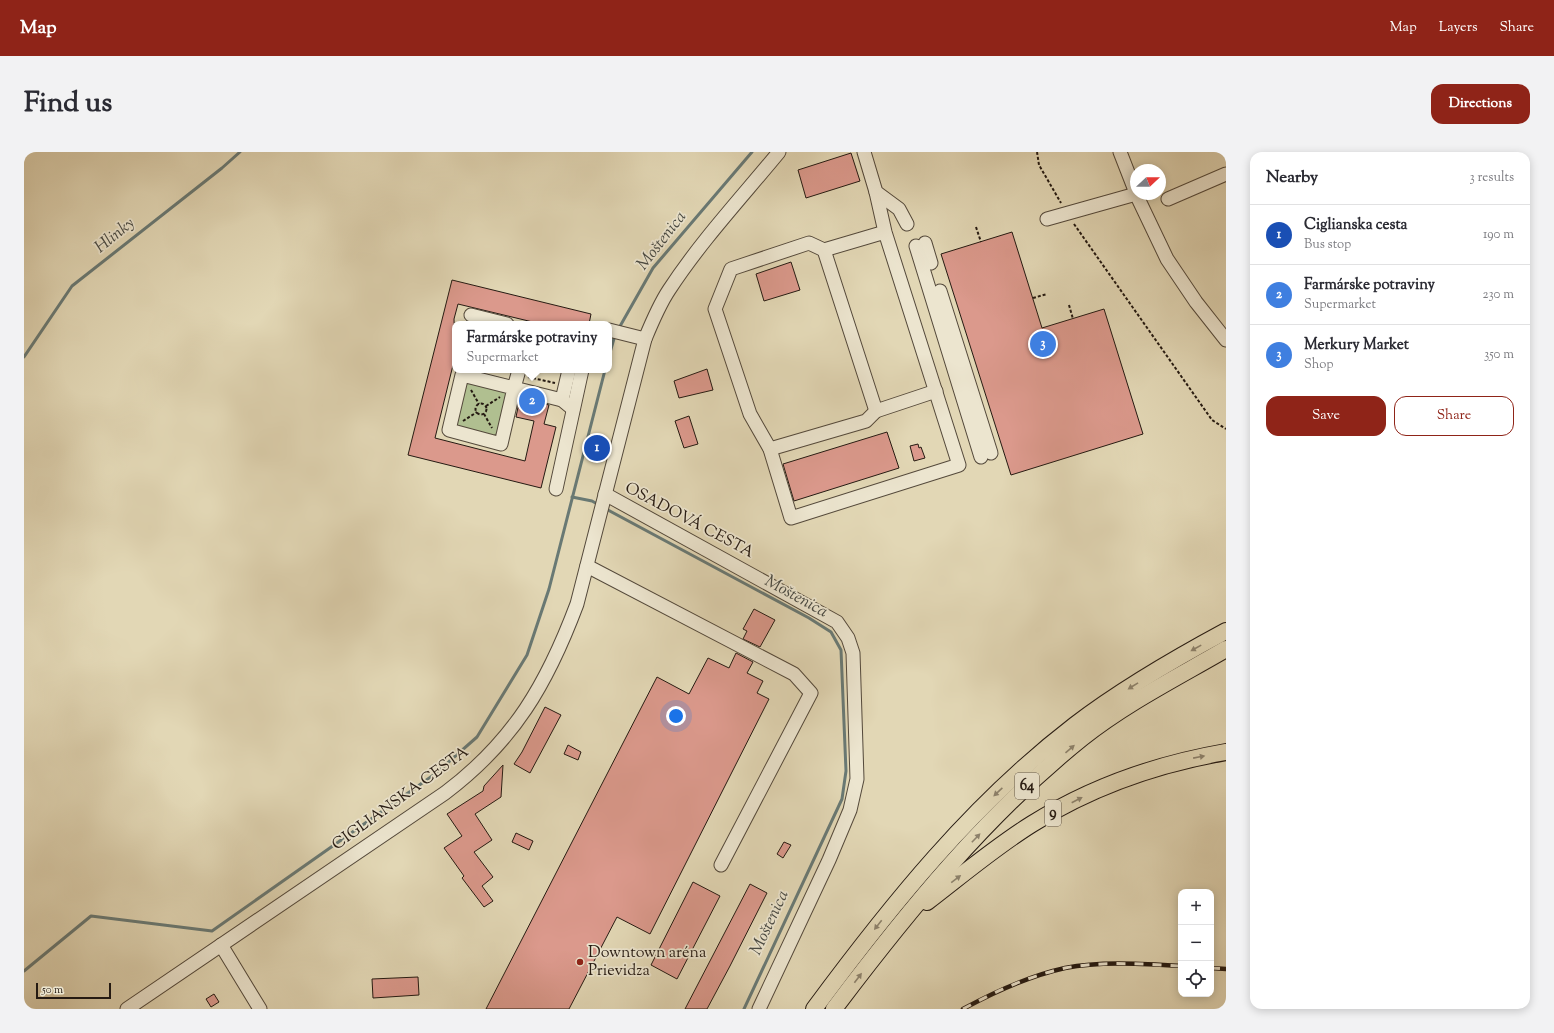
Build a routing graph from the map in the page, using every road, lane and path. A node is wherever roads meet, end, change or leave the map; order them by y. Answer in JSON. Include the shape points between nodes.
{"nodes":[{"id":1,"x":779,"y":152,"type":"edge"},
{"id":2,"x":864,"y":152,"type":"edge"},
{"id":3,"x":1037,"y":152,"type":"edge"},
{"id":4,"x":1120,"y":152,"type":"edge"},
{"id":5,"x":1226,"y":174,"type":"edge"},
{"id":6,"x":1130,"y":178,"type":"edge"},
{"id":7,"x":876,"y":192,"type":"junction"},
{"id":8,"x":1130,"y":195,"type":"edge"},
{"id":9,"x":1168,"y":199,"type":"dead end"},
{"id":10,"x":1139,"y":200,"type":"edge"},
{"id":11,"x":1066,"y":213,"type":"junction"},
{"id":12,"x":1047,"y":219,"type":"dead end"},
{"id":13,"x":907,"y":224,"type":"dead end"},
{"id":14,"x":976,"y":227,"type":"dead end"},
{"id":15,"x":885,"y":232,"type":"junction"},
{"id":16,"x":981,"y":242,"type":"dead end"},
{"id":17,"x":921,"y":244,"type":"dead end"},
{"id":18,"x":824,"y":250,"type":"junction"},
{"id":19,"x":1046,"y":294,"type":"dead end"},
{"id":20,"x":1033,"y":298,"type":"dead end"},
{"id":21,"x":1069,"y":305,"type":"dead end"},
{"id":22,"x":472,"y":316,"type":"dead end"},
{"id":23,"x":1073,"y":319,"type":"dead end"},
{"id":24,"x":494,"y":321,"type":"edge"},
{"id":25,"x":614,"y":331,"type":"edge"},
{"id":26,"x":645,"y":339,"type":"junction"},
{"id":27,"x":1226,"y":340,"type":"edge"},
{"id":28,"x":518,"y":373,"type":"edge"},
{"id":29,"x":521,"y":373,"type":"edge"},
{"id":30,"x":568,"y":373,"type":"edge"},
{"id":31,"x":581,"y":373,"type":"edge"},
{"id":32,"x":566,"y":386,"type":"junction"},
{"id":33,"x":514,"y":388,"type":"junction"},
{"id":34,"x":936,"y":392,"type":"junction"},
{"id":35,"x":562,"y":400,"type":"junction"},
{"id":36,"x":573,"y":409,"type":"junction"},
{"id":37,"x":876,"y":411,"type":"junction"},
{"id":38,"x":477,"y":412,"type":"joint"},
{"id":39,"x":1226,"y":429,"type":"edge"},
{"id":40,"x":770,"y":450,"type":"junction"},
{"id":41,"x":986,"y":455,"type":"dead end"},
{"id":42,"x":556,"y":489,"type":"dead end"},
{"id":43,"x":603,"y":503,"type":"junction"},
{"id":44,"x":587,"y":566,"type":"junction"},
{"id":45,"x":1226,"y":631,"type":"edge"},
{"id":46,"x":1226,"y":649,"type":"edge"},
{"id":47,"x":1226,"y":752,"type":"edge"},
{"id":48,"x":720,"y":865,"type":"dead end"},
{"id":49,"x":903,"y":920,"type":"junction"},
{"id":50,"x":220,"y":945,"type":"junction"},
{"id":51,"x":127,"y":1009,"type":"edge"},
{"id":52,"x":260,"y":1009,"type":"edge"},
{"id":53,"x":759,"y":1009,"type":"edge"},
{"id":54,"x":814,"y":1009,"type":"edge"},
{"id":55,"x":834,"y":1009,"type":"edge"}],
"edges":[{"from":1,"to":26,"type":"street","name":"CIGLIANSKA CESTA","via":[[694,255],[668,291]]},
{"from":2,"to":7,"type":"street"},
{"from":3,"to":11,"type":"path","via":[[1040,165]]},
{"from":4,"to":6,"type":"street"},
{"from":5,"to":9,"type":"street"},
{"from":7,"to":13,"type":"street","via":[[899,209]]},
{"from":7,"to":15,"type":"street"},
{"from":8,"to":11,"type":"street"},
{"from":10,"to":27,"type":"street","via":[[1167,259]]},
{"from":11,"to":12,"type":"street"},
{"from":11,"to":39,"type":"path","via":[[1212,420]]},
{"from":14,"to":16,"type":"path"},
{"from":15,"to":18,"type":"street"},
{"from":15,"to":34,"type":"street"},
{"from":17,"to":41,"type":"street"},
{"from":18,"to":37,"type":"street"},
{"from":18,"to":40,"type":"street","via":[[810,243],[731,269],[715,309],[750,414]]},
{"from":19,"to":20,"type":"path"},
{"from":21,"to":23,"type":"path"},
{"from":22,"to":24,"type":"street"},
{"from":25,"to":26,"type":"street"},
{"from":26,"to":43,"type":"street","name":"CIGLIANSKA CESTA"},
{"from":28,"to":33,"type":"street"},
{"from":29,"to":32,"type":"path"},
{"from":30,"to":32,"type":"street"},
{"from":31,"to":36,"type":"street"},
{"from":32,"to":35,"type":"street"},
{"from":33,"to":33,"type":"street","via":[[501,444],[449,430],[462,375]]},
{"from":33,"to":35,"type":"street"},
{"from":34,"to":37,"type":"street"},
{"from":34,"to":40,"type":"street","via":[[959,465],[791,518]]},
{"from":35,"to":36,"type":"street"},
{"from":36,"to":42,"type":"street"},
{"from":37,"to":40,"type":"street","via":[[866,421]]},
{"from":38,"to":38,"type":"path","via":[[484,414],[486,406],[479,404]]},
{"from":43,"to":44,"type":"street","name":"CIGLIANSKA CESTA"},
{"from":43,"to":53,"type":"street","name":"OSADOVÁ CESTA","via":[[837,622],[848,638],[853,653],[857,778],[850,810]]},
{"from":44,"to":48,"type":"street","via":[[794,674],[811,693]]},
{"from":44,"to":50,"type":"street","name":"CIGLIANSKA CESTA","via":[[577,604],[548,673],[516,724],[486,758],[445,793]]},
{"from":45,"to":54,"type":"main road","one_way":true,"via":[[1118,695],[1075,725],[1006,784],[974,814],[902,895]]},
{"from":49,"to":46,"type":"main road","number":"64","one_way":true,"via":[[934,882],[1020,793],[1083,737],[1128,706]]},
{"from":49,"to":47,"type":"main road","number":"9","one_way":true,"via":[[1032,824],[1071,803],[1113,783],[1154,768]]},
{"from":55,"to":49,"type":"main road","number":"9","one_way":true},
{"from":50,"to":51,"type":"street","name":"CIGLIANSKA CESTA"},
{"from":50,"to":52,"type":"street"}]}
